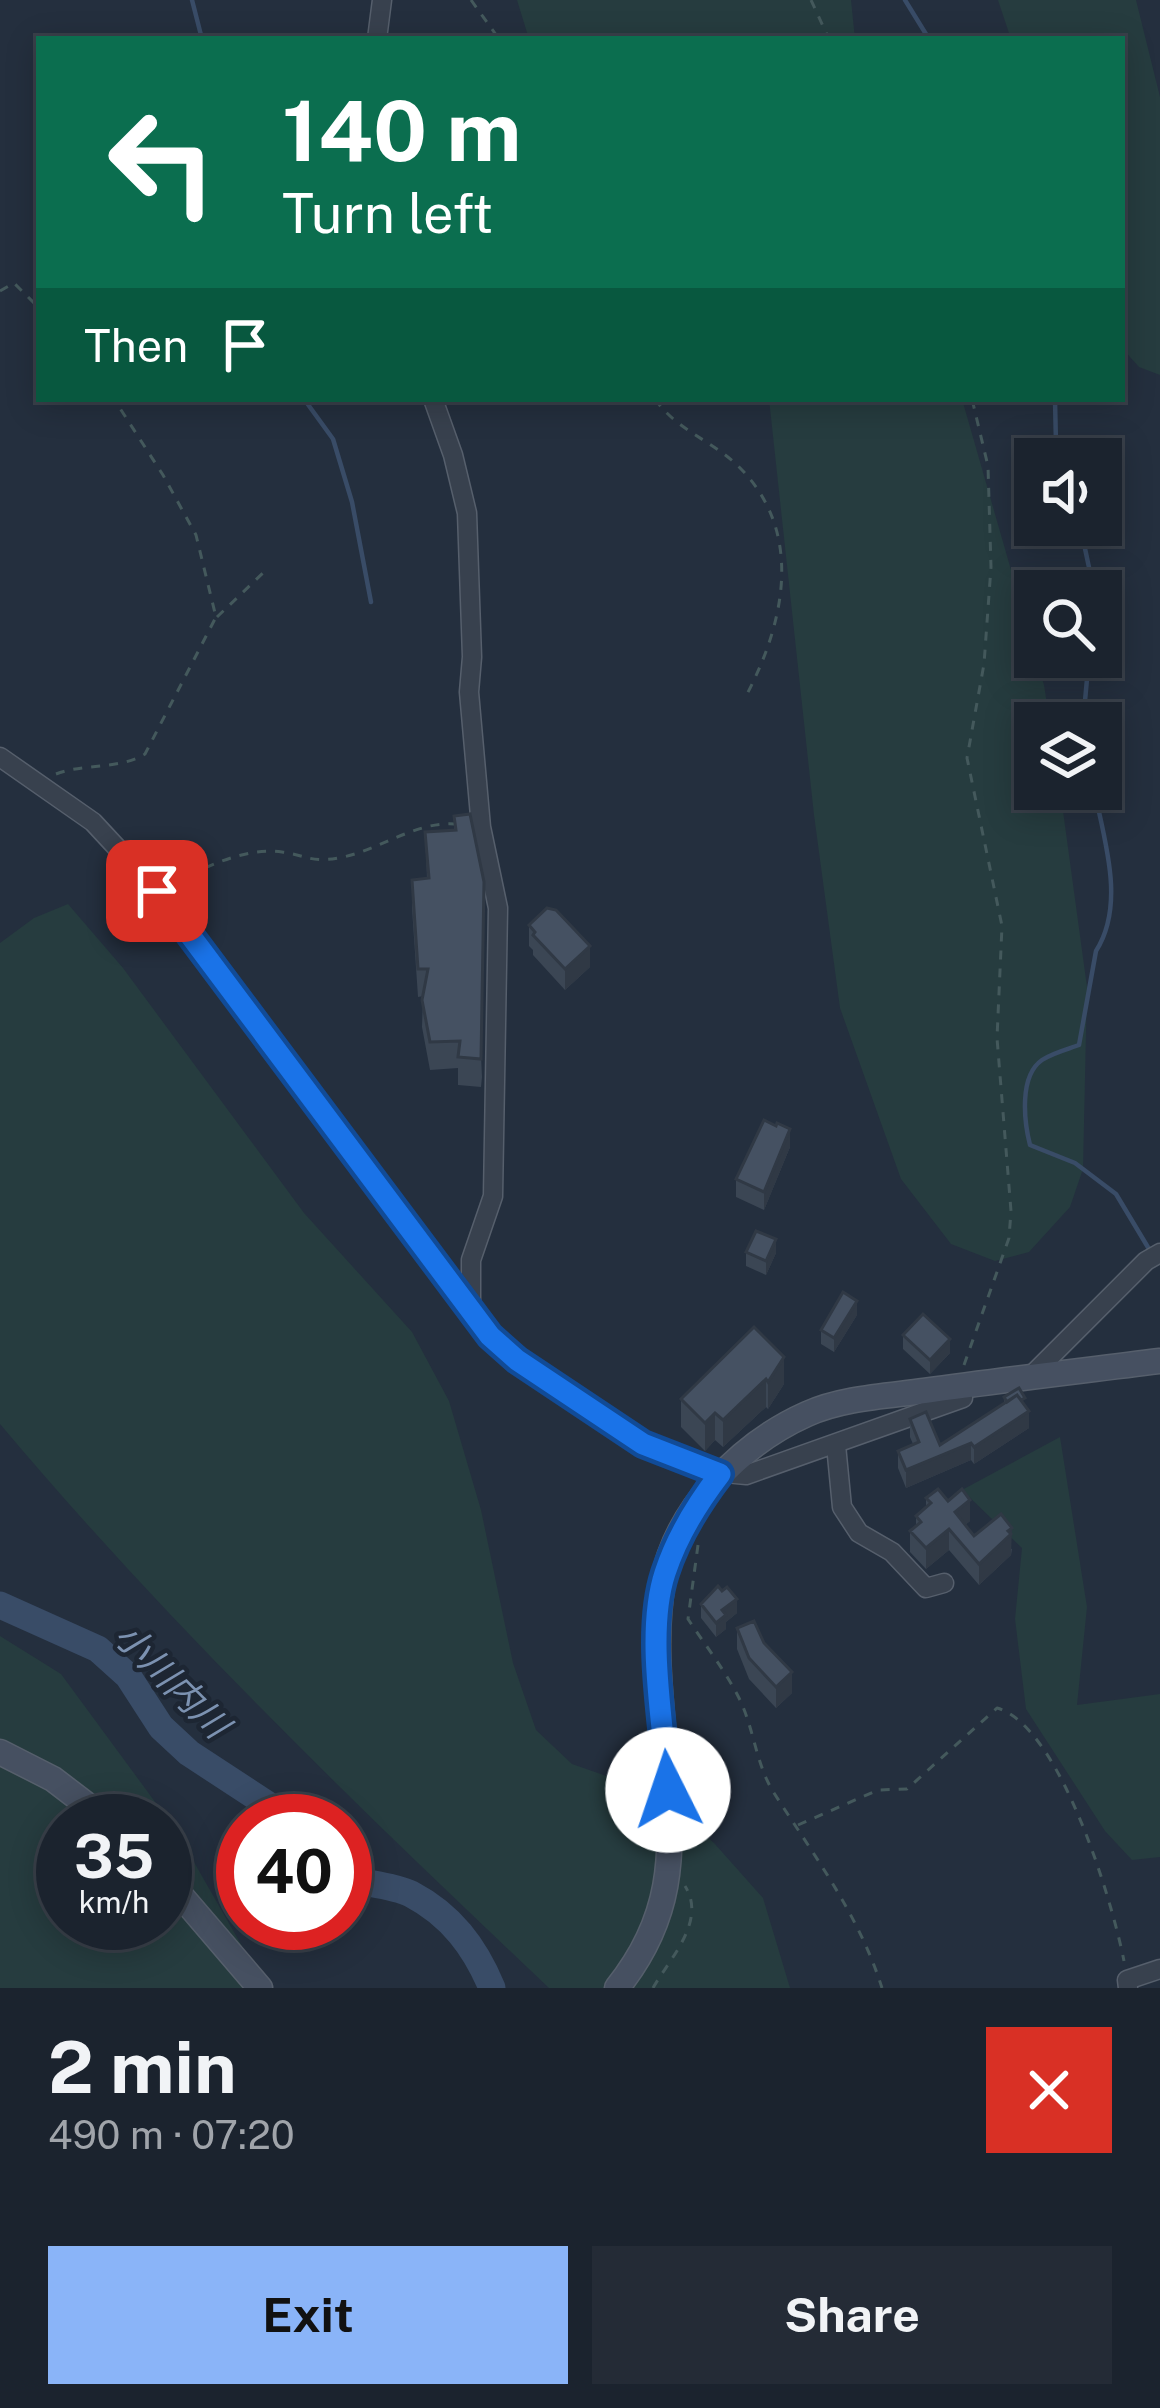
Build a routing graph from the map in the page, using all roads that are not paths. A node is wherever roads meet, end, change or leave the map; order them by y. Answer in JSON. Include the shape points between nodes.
{"nodes":[{"id":1,"x":382,"y":0,"type":"edge"},
{"id":2,"x":377,"y":36,"type":"edge"},
{"id":3,"x":435,"y":402,"type":"edge"},
{"id":4,"x":0,"y":757,"type":"edge"},
{"id":5,"x":1160,"y":1252,"type":"edge"},
{"id":6,"x":471,"y":1306,"type":"junction"},
{"id":7,"x":1160,"y":1361,"type":"edge"},
{"id":8,"x":1029,"y":1378,"type":"junction"},
{"id":9,"x":962,"y":1386,"type":"junction"},
{"id":10,"x":836,"y":1445,"type":"junction"},
{"id":11,"x":720,"y":1474,"type":"junction"},
{"id":12,"x":944,"y":1583,"type":"dead end"},
{"id":13,"x":0,"y":1752,"type":"edge"},
{"id":14,"x":73,"y":1794,"type":"edge"},
{"id":15,"x":192,"y":1908,"type":"edge"},
{"id":16,"x":1160,"y":1969,"type":"edge"},
{"id":17,"x":1128,"y":1984,"type":"edge"},
{"id":18,"x":260,"y":1988,"type":"edge"},
{"id":19,"x":617,"y":1988,"type":"edge"}],
"edges":[{"from":1,"to":2,"type":"street"},
{"from":3,"to":6,"type":"street","via":[[467,513],[469,692],[481,827],[498,908],[493,1196],[471,1260]]},
{"from":4,"to":6,"type":"street","via":[[93,822],[157,891]]},
{"from":5,"to":8,"type":"street"},
{"from":6,"to":11,"type":"street","via":[[517,1360],[643,1444]]},
{"from":7,"to":8,"type":"street"},
{"from":8,"to":9,"type":"street"},
{"from":9,"to":10,"type":"street","via":[[963,1398]]},
{"from":9,"to":11,"type":"street","via":[[811,1412]]},
{"from":10,"to":11,"type":"street","via":[[746,1475]]},
{"from":10,"to":12,"type":"street","via":[[842,1507],[859,1533],[892,1552],[926,1588]]},
{"from":11,"to":19,"type":"street","via":[[664,1575],[657,1632],[670,1852],[657,1927]]},
{"from":13,"to":14,"type":"street"},
{"from":15,"to":18,"type":"street"},
{"from":16,"to":17,"type":"street"}]}
